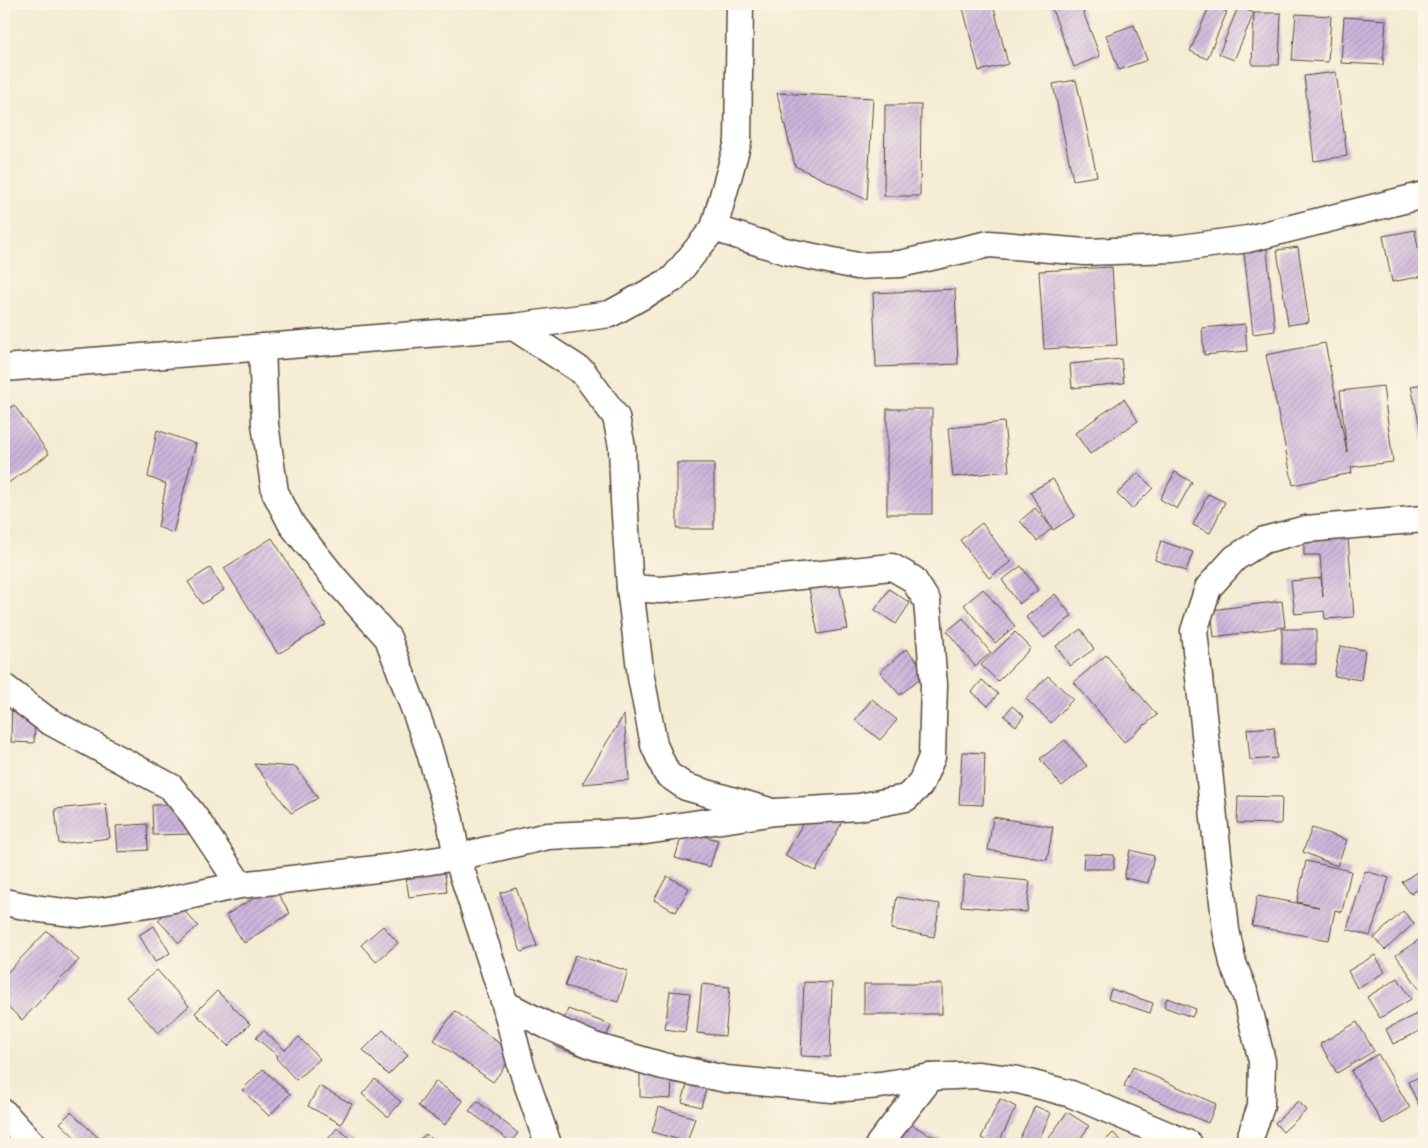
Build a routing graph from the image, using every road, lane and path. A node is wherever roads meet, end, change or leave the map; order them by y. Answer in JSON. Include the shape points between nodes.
{"nodes":[{"id":1,"x":740,"y":4,"type":"edge"},
{"id":2,"x":1424,"y":195,"type":"edge"},
{"id":3,"x":714,"y":228,"type":"junction"},
{"id":4,"x":514,"y":327,"type":"junction"},
{"id":5,"x":262,"y":347,"type":"junction"},
{"id":6,"x":4,"y":368,"type":"edge"},
{"id":7,"x":1424,"y":519,"type":"edge"},
{"id":8,"x":630,"y":588,"type":"junction"},
{"id":9,"x":4,"y":687,"type":"edge"},
{"id":10,"x":775,"y":812,"type":"junction"},
{"id":11,"x":457,"y":856,"type":"junction"},
{"id":12,"x":240,"y":885,"type":"junction"},
{"id":13,"x":4,"y":902,"type":"edge"},
{"id":14,"x":505,"y":1004,"type":"junction"},
{"id":15,"x":931,"y":1077,"type":"junction"},
{"id":16,"x":4,"y":1113,"type":"edge"},
{"id":17,"x":32,"y":1144,"type":"edge"},
{"id":18,"x":548,"y":1144,"type":"edge"},
{"id":19,"x":879,"y":1144,"type":"edge"},
{"id":20,"x":1189,"y":1144,"type":"edge"},
{"id":21,"x":1248,"y":1144,"type":"edge"}],
"edges":[{"from":1,"to":3,"type":"street","via":[[738,142]]},
{"from":2,"to":3,"type":"street","via":[[1248,239],[1174,249],[1085,252],[989,244],[900,264],[857,266],[786,251]]},
{"from":3,"to":4,"type":"street","via":[[673,279],[610,314]]},
{"from":4,"to":5,"type":"street"},
{"from":4,"to":8,"type":"street","via":[[583,372],[616,417],[622,446]]},
{"from":5,"to":6,"type":"street"},
{"from":5,"to":11,"type":"street","via":[[265,424],[275,492],[292,525],[388,638],[428,746]]},
{"from":7,"to":21,"type":"street","via":[[1306,529],[1264,540],[1235,558],[1208,588],[1194,631],[1226,930],[1262,1061],[1261,1106]]},
{"from":8,"to":10,"type":"street","via":[[641,677],[654,745],[667,774],[686,787]]},
{"from":8,"to":10,"type":"street","via":[[661,590],[892,567],[913,579],[927,601],[934,685],[932,757],[920,784],[906,798],[858,807]]},
{"from":9,"to":12,"type":"street","via":[[47,720],[170,787],[194,816]]},
{"from":10,"to":11,"type":"street","via":[[639,832],[548,836]]},
{"from":11,"to":12,"type":"street"},
{"from":11,"to":14,"type":"street"},
{"from":12,"to":13,"type":"street","via":[[81,914]]},
{"from":14,"to":15,"type":"street","via":[[594,1046],[662,1066],[726,1079],[832,1090]]},
{"from":14,"to":18,"type":"street","via":[[521,1066]]},
{"from":15,"to":19,"type":"street"},
{"from":15,"to":20,"type":"street","via":[[977,1075],[1018,1080],[1071,1094]]},
{"from":16,"to":17,"type":"street"}]}
